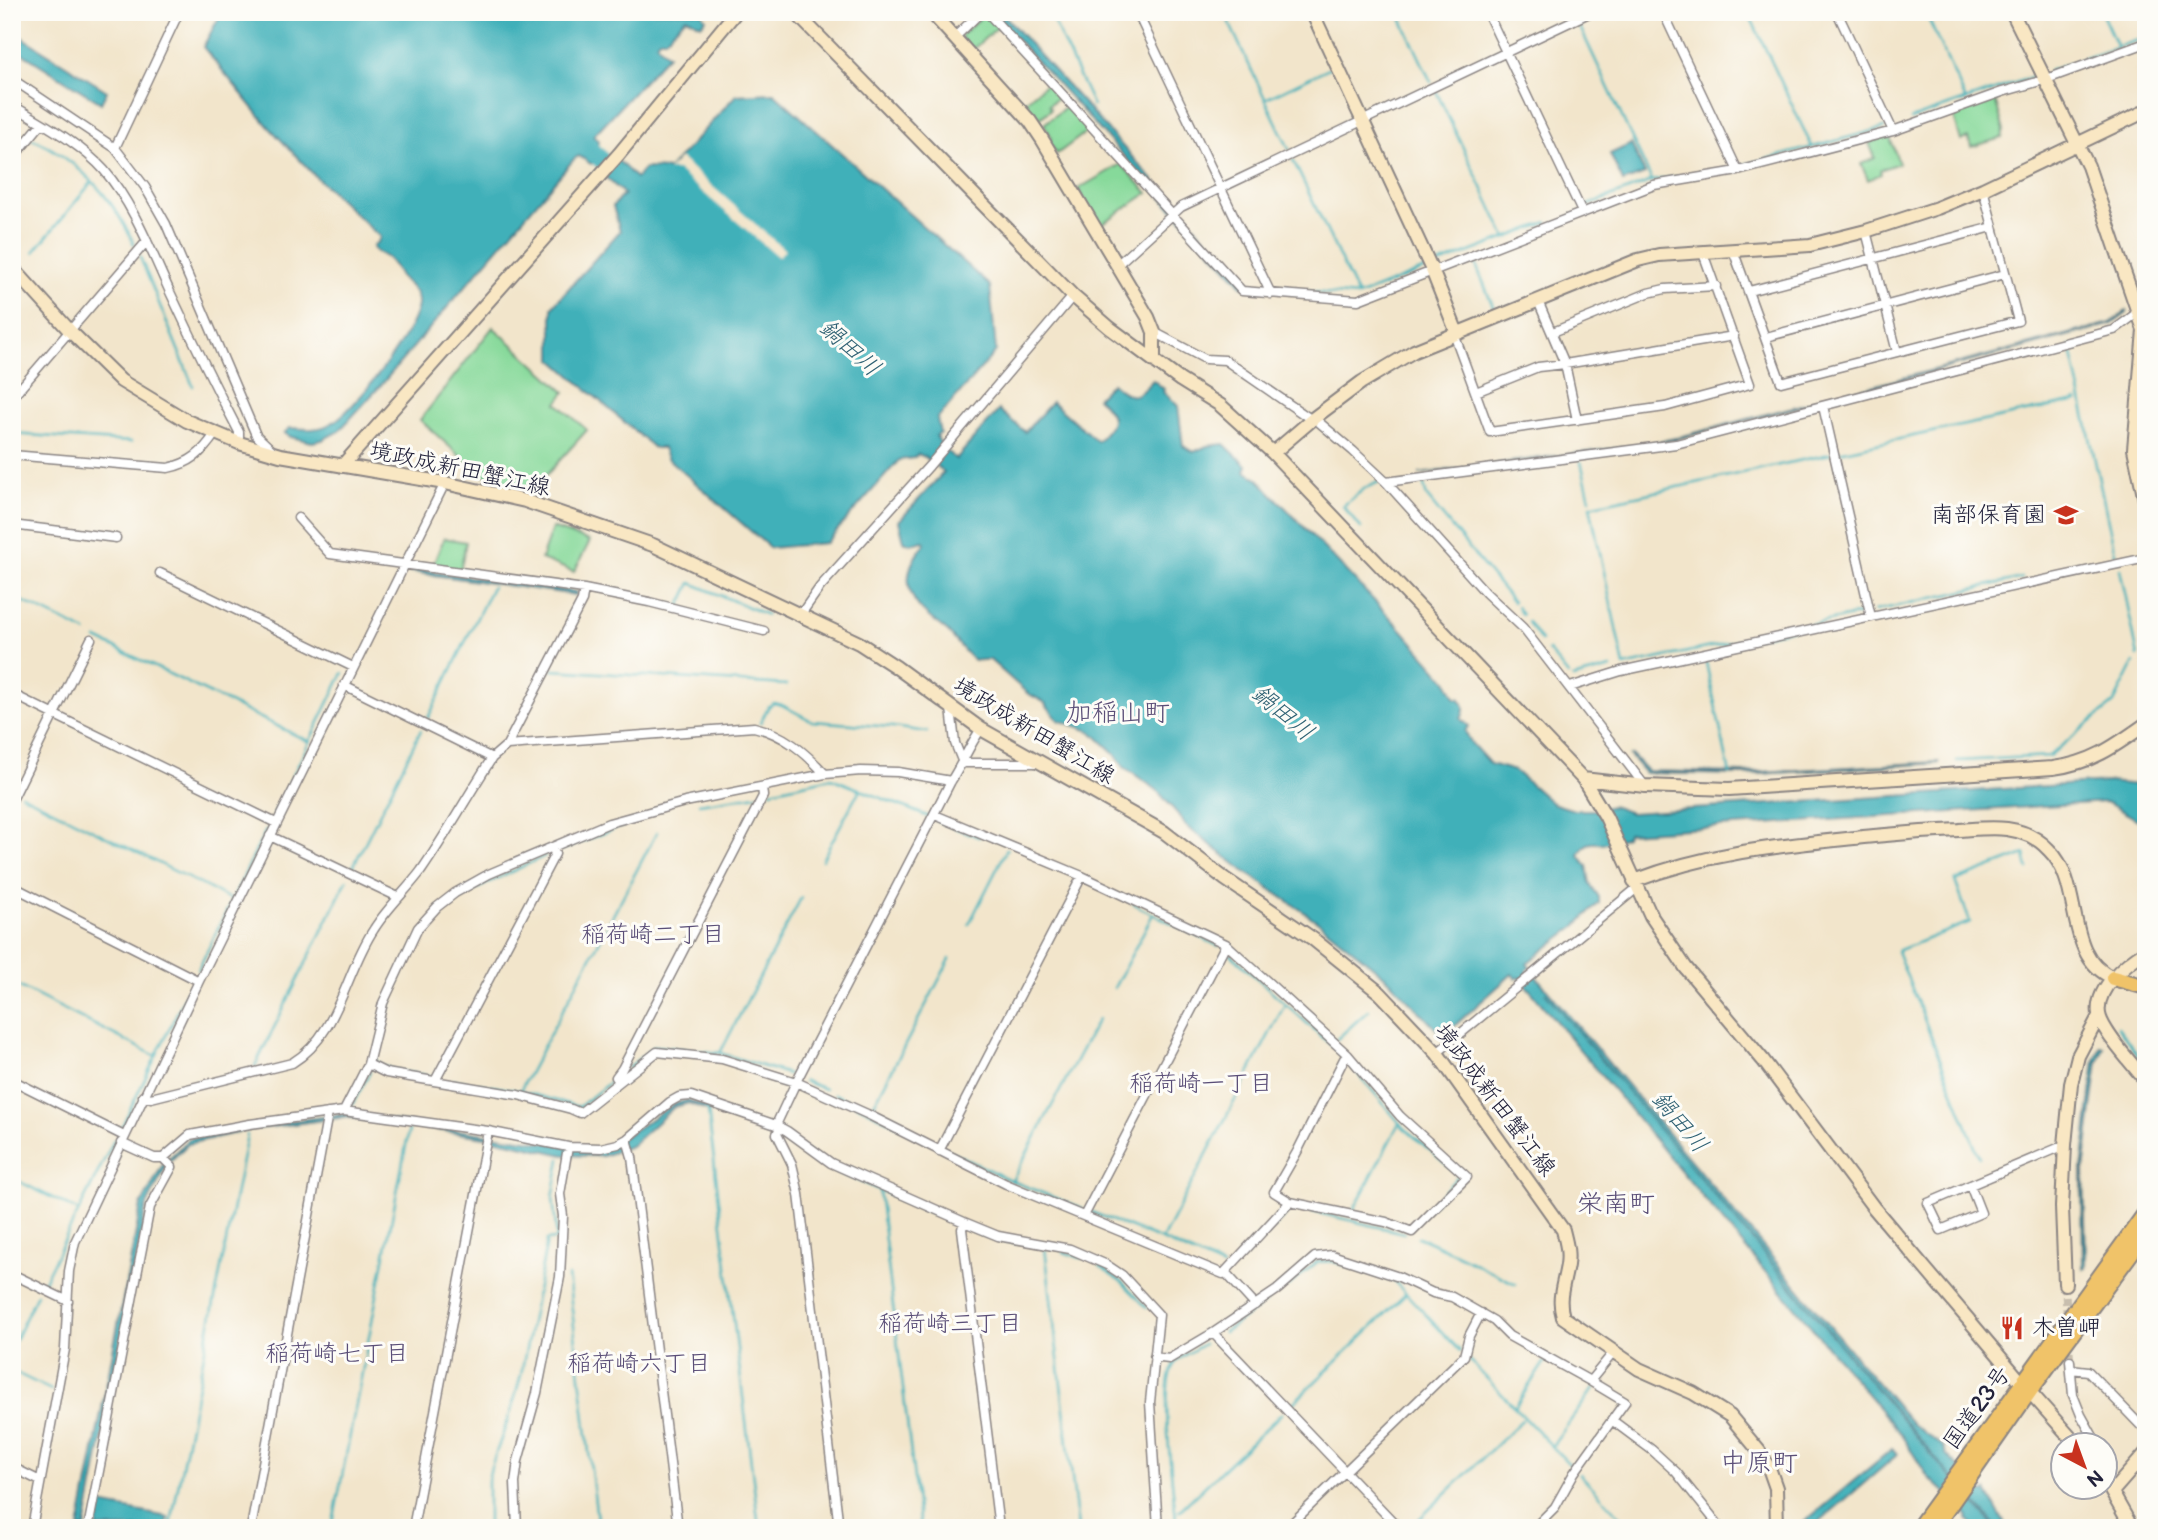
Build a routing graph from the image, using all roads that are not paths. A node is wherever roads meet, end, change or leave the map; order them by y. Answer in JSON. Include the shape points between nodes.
{"nodes":[{"id":1,"x":179,"y":12,"type":"edge"},
{"id":2,"x":736,"y":12,"type":"edge"},
{"id":3,"x":795,"y":12,"type":"edge"},
{"id":4,"x":931,"y":12,"type":"edge"},
{"id":5,"x":981,"y":12,"type":"edge"},
{"id":6,"x":987,"y":12,"type":"edge"},
{"id":7,"x":1138,"y":12,"type":"edge"},
{"id":8,"x":1312,"y":12,"type":"edge"},
{"id":9,"x":1487,"y":12,"type":"edge"},
{"id":10,"x":1591,"y":12,"type":"edge"},
{"id":11,"x":1662,"y":12,"type":"edge"},
{"id":12,"x":1837,"y":12,"type":"edge"},
{"id":13,"x":2012,"y":12,"type":"edge"},
{"id":14,"x":955,"y":37,"type":"junction"},
{"id":15,"x":2146,"y":43,"type":"edge"},
{"id":16,"x":1506,"y":53,"type":"junction"},
{"id":17,"x":12,"y":79,"type":"edge"},
{"id":18,"x":2044,"y":80,"type":"junction"},
{"id":19,"x":12,"y":105,"type":"edge"},
{"id":20,"x":2146,"y":111,"type":"edge"},
{"id":21,"x":1363,"y":120,"type":"junction"},
{"id":22,"x":42,"y":123,"type":"junction"},
{"id":23,"x":1893,"y":131,"type":"junction"},
{"id":24,"x":2076,"y":144,"type":"junction"},
{"id":25,"x":115,"y":148,"type":"junction"},
{"id":26,"x":12,"y":159,"type":"edge"},
{"id":27,"x":1738,"y":171,"type":"junction"},
{"id":28,"x":1221,"y":188,"type":"junction"},
{"id":29,"x":1983,"y":189,"type":"junction"},
{"id":30,"x":1176,"y":212,"type":"junction"},
{"id":31,"x":1582,"y":212,"type":"junction"},
{"id":32,"x":1993,"y":227,"type":"junction"},
{"id":33,"x":1866,"y":231,"type":"junction"},
{"id":34,"x":147,"y":241,"type":"junction"},
{"id":35,"x":1733,"y":250,"type":"junction"},
{"id":36,"x":1703,"y":253,"type":"junction"},
{"id":37,"x":1873,"y":258,"type":"junction"},
{"id":38,"x":1117,"y":265,"type":"junction"},
{"id":39,"x":12,"y":267,"type":"edge"},
{"id":40,"x":1432,"y":269,"type":"junction"},
{"id":41,"x":2006,"y":274,"type":"junction"},
{"id":42,"x":1716,"y":286,"type":"junction"},
{"id":43,"x":1748,"y":291,"type":"junction"},
{"id":44,"x":1271,"y":294,"type":"junction"},
{"id":45,"x":1073,"y":296,"type":"junction"},
{"id":46,"x":1538,"y":300,"type":"junction"},
{"id":47,"x":1886,"y":305,"type":"junction"},
{"id":48,"x":2137,"y":313,"type":"junction"},
{"id":49,"x":2145,"y":330,"type":"edge"},
{"id":50,"x":69,"y":331,"type":"junction"},
{"id":51,"x":1154,"y":332,"type":"junction"},
{"id":52,"x":1553,"y":332,"type":"junction"},
{"id":53,"x":1456,"y":334,"type":"junction"},
{"id":54,"x":1734,"y":336,"type":"junction"},
{"id":55,"x":1766,"y":337,"type":"junction"},
{"id":56,"x":1897,"y":352,"type":"junction"},
{"id":57,"x":1154,"y":360,"type":"junction"},
{"id":58,"x":1565,"y":364,"type":"junction"},
{"id":59,"x":1476,"y":392,"type":"junction"},
{"id":60,"x":12,"y":398,"type":"edge"},
{"id":61,"x":1823,"y":406,"type":"junction"},
{"id":62,"x":1313,"y":419,"type":"junction"},
{"id":63,"x":1577,"y":420,"type":"junction"},
{"id":64,"x":215,"y":434,"type":"junction"},
{"id":65,"x":239,"y":443,"type":"junction"},
{"id":66,"x":1273,"y":453,"type":"junction"},
{"id":67,"x":275,"y":454,"type":"junction"},
{"id":68,"x":12,"y":455,"type":"edge"},
{"id":69,"x":342,"y":466,"type":"junction"},
{"id":70,"x":1386,"y":482,"type":"junction"},
{"id":71,"x":444,"y":483,"type":"junction"},
{"id":72,"x":2146,"y":505,"type":"edge"},
{"id":73,"x":298,"y":518,"type":"dead end"},
{"id":74,"x":12,"y":525,"type":"edge"},
{"id":75,"x":116,"y":538,"type":"dead end"},
{"id":76,"x":2146,"y":558,"type":"edge"},
{"id":77,"x":402,"y":566,"type":"junction"},
{"id":78,"x":159,"y":573,"type":"dead end"},
{"id":79,"x":584,"y":590,"type":"junction"},
{"id":80,"x":801,"y":614,"type":"junction"},
{"id":81,"x":1871,"y":617,"type":"junction"},
{"id":82,"x":764,"y":631,"type":"dead end"},
{"id":83,"x":91,"y":639,"type":"dead end"},
{"id":84,"x":353,"y":667,"type":"junction"},
{"id":85,"x":344,"y":685,"type":"junction"},
{"id":86,"x":1570,"y":687,"type":"junction"},
{"id":87,"x":12,"y":694,"type":"edge"},
{"id":88,"x":951,"y":708,"type":"junction"},
{"id":89,"x":54,"y":714,"type":"junction"},
{"id":90,"x":2146,"y":724,"type":"edge"},
{"id":91,"x":981,"y":729,"type":"junction"},
{"id":92,"x":508,"y":745,"type":"junction"},
{"id":93,"x":492,"y":758,"type":"junction"},
{"id":94,"x":963,"y":762,"type":"junction"},
{"id":95,"x":1041,"y":763,"type":"junction"},
{"id":96,"x":825,"y":774,"type":"junction"},
{"id":97,"x":1583,"y":779,"type":"junction"},
{"id":98,"x":951,"y":781,"type":"junction"},
{"id":99,"x":1645,"y":786,"type":"junction"},
{"id":100,"x":762,"y":787,"type":"junction"},
{"id":101,"x":12,"y":800,"type":"edge"},
{"id":102,"x":934,"y":816,"type":"junction"},
{"id":103,"x":276,"y":823,"type":"junction"},
{"id":104,"x":270,"y":835,"type":"junction"},
{"id":105,"x":552,"y":847,"type":"junction"},
{"id":106,"x":1082,"y":876,"type":"junction"},
{"id":107,"x":1636,"y":884,"type":"junction"},
{"id":108,"x":12,"y":886,"type":"edge"},
{"id":109,"x":398,"y":897,"type":"junction"},
{"id":110,"x":1226,"y":944,"type":"junction"},
{"id":111,"x":2146,"y":951,"type":"edge"},
{"id":112,"x":2113,"y":978,"type":"junction"},
{"id":113,"x":199,"y":981,"type":"junction"},
{"id":114,"x":2146,"y":987,"type":"edge"},
{"id":115,"x":2099,"y":1016,"type":"junction"},
{"id":116,"x":1437,"y":1053,"type":"junction"},
{"id":117,"x":1348,"y":1055,"type":"junction"},
{"id":118,"x":368,"y":1064,"type":"junction"},
{"id":119,"x":12,"y":1080,"type":"edge"},
{"id":120,"x":435,"y":1081,"type":"junction"},
{"id":121,"x":619,"y":1081,"type":"junction"},
{"id":122,"x":2146,"y":1081,"type":"edge"},
{"id":123,"x":796,"y":1082,"type":"junction"},
{"id":124,"x":143,"y":1096,"type":"junction"},
{"id":125,"x":344,"y":1111,"type":"junction"},
{"id":126,"x":328,"y":1118,"type":"junction"},
{"id":127,"x":778,"y":1129,"type":"junction"},
{"id":128,"x":488,"y":1134,"type":"junction"},
{"id":129,"x":122,"y":1140,"type":"junction"},
{"id":130,"x":628,"y":1143,"type":"junction"},
{"id":131,"x":2065,"y":1144,"type":"junction"},
{"id":132,"x":567,"y":1152,"type":"junction"},
{"id":133,"x":939,"y":1152,"type":"junction"},
{"id":134,"x":166,"y":1161,"type":"junction"},
{"id":135,"x":1970,"y":1185,"type":"junction"},
{"id":136,"x":1290,"y":1202,"type":"junction"},
{"id":137,"x":2146,"y":1213,"type":"edge"},
{"id":138,"x":1084,"y":1216,"type":"junction"},
{"id":139,"x":964,"y":1222,"type":"junction"},
{"id":140,"x":2146,"y":1233,"type":"edge"},
{"id":141,"x":1225,"y":1272,"type":"junction"},
{"id":142,"x":12,"y":1274,"type":"edge"},
{"id":143,"x":2064,"y":1284,"type":"tunnel mouth"},
{"id":144,"x":68,"y":1301,"type":"junction"},
{"id":145,"x":1255,"y":1305,"type":"junction"},
{"id":146,"x":1481,"y":1313,"type":"junction"},
{"id":147,"x":1213,"y":1333,"type":"junction"},
{"id":148,"x":1614,"y":1353,"type":"junction"},
{"id":149,"x":1154,"y":1357,"type":"junction"},
{"id":150,"x":1590,"y":1381,"type":"junction"},
{"id":151,"x":2026,"y":1387,"type":"junction"},
{"id":152,"x":1613,"y":1420,"type":"junction"},
{"id":153,"x":2146,"y":1431,"type":"edge"},
{"id":154,"x":2066,"y":1432,"type":"edge"},
{"id":155,"x":2090,"y":1432,"type":"edge"},
{"id":156,"x":2146,"y":1452,"type":"edge"},
{"id":157,"x":12,"y":1467,"type":"edge"},
{"id":158,"x":1346,"y":1471,"type":"junction"},
{"id":159,"x":2120,"y":1477,"type":"edge"},
{"id":160,"x":40,"y":1481,"type":"junction"},
{"id":161,"x":1944,"y":1502,"type":"junction"},
{"id":162,"x":2117,"y":1502,"type":"edge"},
{"id":163,"x":32,"y":1528,"type":"edge"},
{"id":164,"x":88,"y":1528,"type":"edge"},
{"id":165,"x":251,"y":1528,"type":"edge"},
{"id":166,"x":413,"y":1528,"type":"edge"},
{"id":167,"x":517,"y":1528,"type":"edge"},
{"id":168,"x":678,"y":1528,"type":"edge"},
{"id":169,"x":839,"y":1528,"type":"edge"},
{"id":170,"x":999,"y":1528,"type":"edge"},
{"id":171,"x":1158,"y":1528,"type":"edge"},
{"id":172,"x":1287,"y":1528,"type":"edge"},
{"id":173,"x":1399,"y":1528,"type":"edge"},
{"id":174,"x":1534,"y":1528,"type":"edge"},
{"id":175,"x":1721,"y":1528,"type":"edge"},
{"id":176,"x":1777,"y":1528,"type":"edge"},
{"id":177,"x":1918,"y":1528,"type":"edge"},
{"id":178,"x":1934,"y":1528,"type":"edge"},
{"id":179,"x":2132,"y":1528,"type":"edge"}],
"edges":[{"from":1,"to":25,"type":"street"},
{"from":2,"to":69,"type":"street","via":[[619,154]]},
{"from":3,"to":45,"type":"street"},
{"from":4,"to":14,"type":"street"},
{"from":5,"to":14,"type":"street"},
{"from":6,"to":30,"type":"street"},
{"from":7,"to":28,"type":"street"},
{"from":8,"to":21,"type":"street"},
{"from":9,"to":16,"type":"street"},
{"from":10,"to":16,"type":"street"},
{"from":11,"to":27,"type":"street"},
{"from":12,"to":23,"type":"street"},
{"from":13,"to":18,"type":"street"},
{"from":14,"to":38,"type":"street","via":[[1030,121]]},
{"from":15,"to":18,"type":"street"},
{"from":16,"to":21,"type":"street"},
{"from":16,"to":31,"type":"street"},
{"from":17,"to":25,"type":"street"},
{"from":18,"to":23,"type":"street"},
{"from":18,"to":24,"type":"street"},
{"from":19,"to":22,"type":"street"},
{"from":20,"to":24,"type":"street"},
{"from":21,"to":28,"type":"street"},
{"from":21,"to":40,"type":"street"},
{"from":22,"to":26,"type":"street"},
{"from":22,"to":34,"type":"street","via":[[102,168],[121,191]]},
{"from":23,"to":27,"type":"street"},
{"from":24,"to":29,"type":"street"},
{"from":24,"to":48,"type":"street","via":[[2088,166]]},
{"from":25,"to":67,"type":"street","via":[[166,224],[256,435]]},
{"from":27,"to":31,"type":"street","via":[[1654,185]]},
{"from":28,"to":30,"type":"street"},
{"from":28,"to":44,"type":"street"},
{"from":29,"to":32,"type":"street"},
{"from":29,"to":33,"type":"street"},
{"from":30,"to":38,"type":"street"},
{"from":30,"to":44,"type":"street","via":[[1242,291]]},
{"from":31,"to":40,"type":"street"},
{"from":32,"to":37,"type":"street"},
{"from":32,"to":41,"type":"street"},
{"from":33,"to":35,"type":"street","via":[[1810,245]]},
{"from":33,"to":37,"type":"street"},
{"from":34,"to":50,"type":"street"},
{"from":34,"to":65,"type":"street","via":[[239,432]]},
{"from":35,"to":36,"type":"street"},
{"from":35,"to":43,"type":"street"},
{"from":36,"to":42,"type":"street"},
{"from":36,"to":46,"type":"street","via":[[1638,260]]},
{"from":37,"to":43,"type":"street"},
{"from":37,"to":47,"type":"street"},
{"from":38,"to":51,"type":"street"},
{"from":39,"to":50,"type":"street","name":"境政成新田蟹江線"},
{"from":40,"to":44,"type":"street","via":[[1357,300]]},
{"from":40,"to":53,"type":"street"},
{"from":41,"to":47,"type":"street"},
{"from":41,"to":56,"type":"street","via":[[2018,321]]},
{"from":42,"to":52,"type":"street","via":[[1648,293]]},
{"from":42,"to":54,"type":"street"},
{"from":43,"to":55,"type":"street"},
{"from":45,"to":57,"type":"street"},
{"from":45,"to":80,"type":"street"},
{"from":46,"to":52,"type":"street"},
{"from":46,"to":53,"type":"street"},
{"from":47,"to":55,"type":"street"},
{"from":47,"to":56,"type":"street"},
{"from":48,"to":49,"type":"street"},
{"from":48,"to":61,"type":"street","via":[[2114,330]]},
{"from":49,"to":72,"type":"street","via":[[2134,449]]},
{"from":50,"to":60,"type":"street"},
{"from":50,"to":64,"type":"street","name":"境政成新田蟹江線","via":[[121,381]]},
{"from":51,"to":57,"type":"street"},
{"from":51,"to":62,"type":"street","via":[[1205,359],[1225,360]]},
{"from":52,"to":58,"type":"street"},
{"from":53,"to":59,"type":"street"},
{"from":53,"to":62,"type":"street","via":[[1388,365]]},
{"from":54,"to":58,"type":"street"},
{"from":54,"to":63,"type":"street","via":[[1750,384],[1665,407]]},
{"from":55,"to":56,"type":"street","via":[[1782,382]]},
{"from":57,"to":66,"type":"street","via":[[1220,405]]},
{"from":58,"to":59,"type":"street","via":[[1538,367]]},
{"from":58,"to":63,"type":"street"},
{"from":59,"to":63,"type":"street","via":[[1490,432]]},
{"from":61,"to":70,"type":"street","via":[[1676,444]]},
{"from":61,"to":81,"type":"street"},
{"from":62,"to":66,"type":"street"},
{"from":62,"to":70,"type":"street"},
{"from":64,"to":65,"type":"street","name":"境政成新田蟹江線"},
{"from":64,"to":68,"type":"street","via":[[195,459],[168,468]]},
{"from":65,"to":67,"type":"street","name":"境政成新田蟹江線"},
{"from":66,"to":97,"type":"street"},
{"from":67,"to":69,"type":"street","name":"境政成新田蟹江線"},
{"from":69,"to":71,"type":"street","name":"境政成新田蟹江線"},
{"from":70,"to":86,"type":"street","via":[[1523,628]]},
{"from":71,"to":77,"type":"street"},
{"from":71,"to":80,"type":"street","name":"境政成新田蟹江線","via":[[525,501],[653,545]]},
{"from":73,"to":77,"type":"street","via":[[330,554]]},
{"from":74,"to":75,"type":"street"},
{"from":76,"to":81,"type":"street"},
{"from":77,"to":79,"type":"street"},
{"from":77,"to":84,"type":"street"},
{"from":78,"to":84,"type":"street"},
{"from":79,"to":82,"type":"street"},
{"from":79,"to":92,"type":"street"},
{"from":80,"to":88,"type":"street","name":"境政成新田蟹江線","via":[[859,643]]},
{"from":81,"to":86,"type":"street","via":[[1621,671]]},
{"from":83,"to":89,"type":"street"},
{"from":84,"to":85,"type":"street"},
{"from":85,"to":93,"type":"street"},
{"from":85,"to":103,"type":"street"},
{"from":86,"to":99,"type":"street"},
{"from":87,"to":89,"type":"street"},
{"from":88,"to":91,"type":"street","name":"境政成新田蟹江線"},
{"from":88,"to":94,"type":"street","via":[[955,743]]},
{"from":89,"to":101,"type":"street"},
{"from":89,"to":103,"type":"street"},
{"from":90,"to":99,"type":"street","via":[[2091,759],[2053,768],[1729,789]]},
{"from":91,"to":94,"type":"street"},
{"from":91,"to":95,"type":"street","name":"境政成新田蟹江線"},
{"from":92,"to":93,"type":"street"},
{"from":92,"to":96,"type":"street","via":[[754,727],[795,746]]},
{"from":93,"to":109,"type":"street","via":[[420,872]]},
{"from":94,"to":95,"type":"street"},
{"from":94,"to":98,"type":"street"},
{"from":95,"to":116,"type":"street","name":"境政成新田蟹江線","via":[[1164,832],[1313,939],[1380,993]]},
{"from":96,"to":98,"type":"street","via":[[898,772]]},
{"from":96,"to":100,"type":"street"},
{"from":97,"to":99,"type":"street"},
{"from":97,"to":107,"type":"street"},
{"from":98,"to":102,"type":"street"},
{"from":100,"to":105,"type":"street","via":[[609,823]]},
{"from":100,"to":121,"type":"street","via":[[763,796],[616,1077]]},
{"from":102,"to":106,"type":"street"},
{"from":102,"to":123,"type":"street"},
{"from":103,"to":104,"type":"street"},
{"from":104,"to":109,"type":"street"},
{"from":104,"to":113,"type":"street"},
{"from":105,"to":118,"type":"street","via":[[455,893],[418,928],[383,1003]]},
{"from":105,"to":120,"type":"street","via":[[555,854]]},
{"from":106,"to":110,"type":"street"},
{"from":106,"to":133,"type":"street"},
{"from":107,"to":112,"type":"street","via":[[1668,868],[1778,845],[1912,832],[2008,830],[2038,840],[2057,859],[2082,945],[2094,965]]},
{"from":107,"to":116,"type":"street"},
{"from":107,"to":151,"type":"street","via":[[1686,968],[1763,1060],[1874,1208]]},
{"from":108,"to":113,"type":"street"},
{"from":109,"to":124,"type":"street","via":[[373,929],[328,1028],[306,1055],[292,1063],[151,1098]]},
{"from":110,"to":117,"type":"street"},
{"from":110,"to":138,"type":"street"},
{"from":111,"to":112,"type":"street"},
{"from":112,"to":114,"type":"highway"},
{"from":112,"to":115,"type":"street","via":[[2099,1004]]},
{"from":113,"to":124,"type":"street"},
{"from":115,"to":122,"type":"street"},
{"from":115,"to":131,"type":"street","via":[[2078,1056]]},
{"from":116,"to":148,"type":"street","name":"境政成新田蟹江線","via":[[1563,1230],[1568,1248],[1560,1297],[1563,1317]]},
{"from":117,"to":136,"type":"street","via":[[1274,1192]]},
{"from":117,"to":136,"type":"street","via":[[1400,1116],[1467,1177],[1412,1232],[1386,1222]]},
{"from":118,"to":120,"type":"street","via":[[386,1073]]},
{"from":118,"to":125,"type":"street"},
{"from":119,"to":129,"type":"street"},
{"from":120,"to":121,"type":"street","via":[[518,1095],[580,1113]]},
{"from":121,"to":123,"type":"street","via":[[657,1052],[722,1059]]},
{"from":123,"to":127,"type":"street"},
{"from":123,"to":133,"type":"street"},
{"from":124,"to":129,"type":"street"},
{"from":125,"to":126,"type":"street"},
{"from":125,"to":128,"type":"street"},
{"from":126,"to":134,"type":"street","via":[[250,1124],[190,1135]]},
{"from":126,"to":165,"type":"street"},
{"from":127,"to":130,"type":"street","via":[[684,1096],[670,1102]]},
{"from":127,"to":139,"type":"street","via":[[831,1163]]},
{"from":127,"to":169,"type":"street","via":[[799,1194]]},
{"from":128,"to":132,"type":"street"},
{"from":128,"to":166,"type":"street"},
{"from":129,"to":134,"type":"street"},
{"from":129,"to":144,"type":"street","via":[[75,1242]]},
{"from":130,"to":132,"type":"street"},
{"from":130,"to":168,"type":"street"},
{"from":131,"to":135,"type":"street"},
{"from":131,"to":143,"type":"street"},
{"from":132,"to":167,"type":"street","via":[[560,1194],[560,1277],[518,1461]]},
{"from":133,"to":138,"type":"street"},
{"from":134,"to":164,"type":"street","via":[[172,1167],[150,1207]]},
{"from":135,"to":135,"type":"street","via":[[1928,1203],[1941,1230],[1981,1213]]},
{"from":136,"to":141,"type":"street"},
{"from":137,"to":151,"type":"highway","name":"国道23号"},
{"from":138,"to":141,"type":"street"},
{"from":139,"to":149,"type":"street","via":[[998,1236],[1070,1249],[1122,1275],[1159,1315]]},
{"from":139,"to":170,"type":"street"},
{"from":140,"to":151,"type":"highway","name":"国道23号"},
{"from":141,"to":145,"type":"street"},
{"from":142,"to":144,"type":"street"},
{"from":144,"to":160,"type":"street","via":[[65,1349]]},
{"from":145,"to":146,"type":"street","via":[[1315,1258],[1332,1255],[1446,1294]]},
{"from":145,"to":147,"type":"street"},
{"from":146,"to":150,"type":"street","via":[[1509,1336]]},
{"from":146,"to":158,"type":"street","via":[[1464,1356]]},
{"from":147,"to":149,"type":"street","via":[[1169,1359]]},
{"from":147,"to":158,"type":"street"},
{"from":148,"to":150,"type":"street"},
{"from":148,"to":176,"type":"street","name":"境政成新田蟹江線","via":[[1730,1416],[1769,1468],[1776,1488]]},
{"from":149,"to":171,"type":"street","via":[[1150,1402]]},
{"from":150,"to":152,"type":"street","via":[[1625,1402]]},
{"from":151,"to":154,"type":"street"},
{"from":151,"to":161,"type":"highway","name":"国道23号"},
{"from":152,"to":174,"type":"street","via":[[1555,1507]]},
{"from":152,"to":175,"type":"street","via":[[1676,1472]]},
{"from":153,"to":155,"type":"street","via":[[2088,1371],[2071,1365],[2073,1395]]},
{"from":156,"to":159,"type":"street"},
{"from":157,"to":160,"type":"street"},
{"from":158,"to":172,"type":"street"},
{"from":158,"to":173,"type":"street"},
{"from":160,"to":163,"type":"street"},
{"from":161,"to":177,"type":"highway","name":"国道23号"},
{"from":161,"to":178,"type":"highway","name":"国道23号"},
{"from":162,"to":179,"type":"street"}]}
